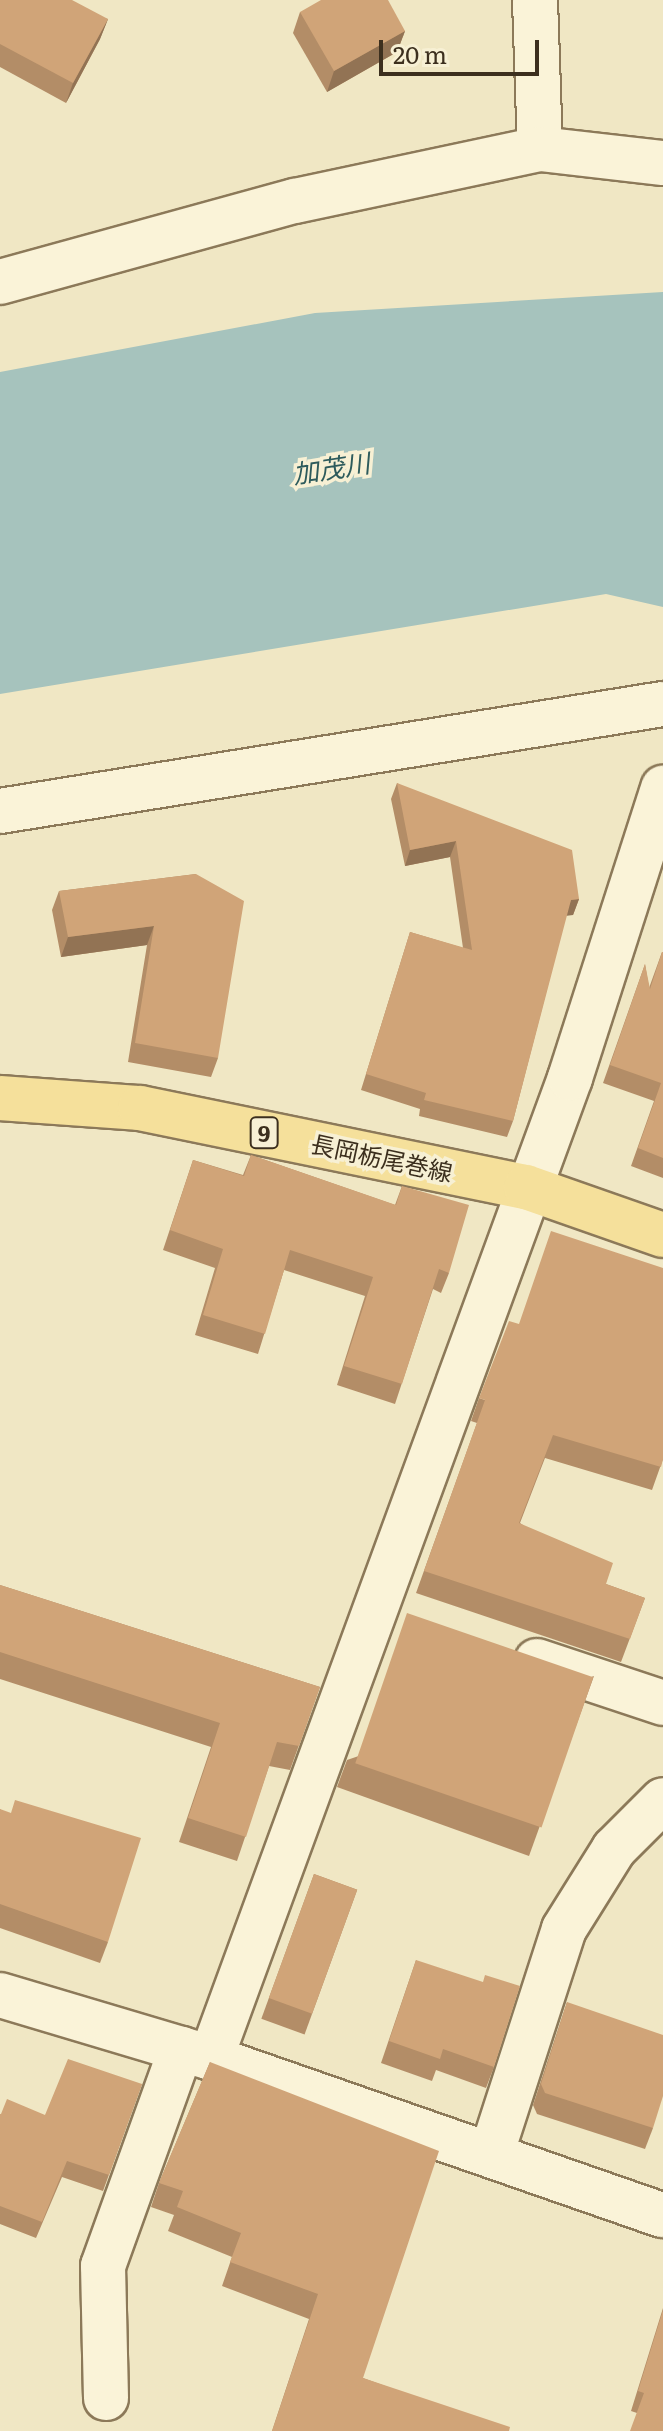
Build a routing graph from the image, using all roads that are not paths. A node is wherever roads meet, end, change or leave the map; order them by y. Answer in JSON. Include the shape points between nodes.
{"nodes":[{"id":1,"x":535,"y":0,"type":"edge"},
{"id":2,"x":540,"y":149,"type":"junction"},
{"id":3,"x":663,"y":163,"type":"edge"},
{"id":4,"x":0,"y":282,"type":"edge"},
{"id":5,"x":663,"y":704,"type":"edge"},
{"id":6,"x":663,"y":788,"type":"edge"},
{"id":7,"x":0,"y":811,"type":"edge"},
{"id":8,"x":652,"y":861,"type":"edge"},
{"id":9,"x":0,"y":1098,"type":"edge"},
{"id":10,"x":526,"y":1187,"type":"junction"},
{"id":11,"x":663,"y":1235,"type":"edge"},
{"id":12,"x":372,"y":1605,"type":"junction"},
{"id":13,"x":416,"y":1619,"type":"edge"},
{"id":14,"x":503,"y":1649,"type":"edge"},
{"id":15,"x":663,"y":1703,"type":"edge"},
{"id":16,"x":663,"y":1800,"type":"edge"},
{"id":17,"x":0,"y":1995,"type":"edge"},
{"id":18,"x":196,"y":2054,"type":"junction"},
{"id":19,"x":491,"y":2155,"type":"junction"},
{"id":20,"x":663,"y":2215,"type":"edge"},
{"id":21,"x":106,"y":2398,"type":"dead end"}],
"edges":[{"from":1,"to":2,"type":"street"},
{"from":2,"to":3,"type":"street"},
{"from":2,"to":4,"type":"street","via":[[295,201],[51,274]]},
{"from":5,"to":7,"type":"street"},
{"from":6,"to":8,"type":"street"},
{"from":8,"to":10,"type":"street"},
{"from":9,"to":10,"type":"main road","name":"長岡栃尾巻線","number":"9","via":[[140,1108]]},
{"from":10,"to":11,"type":"main road","name":"長岡栃尾巻線","number":"9"},
{"from":10,"to":12,"type":"street"},
{"from":12,"to":13,"type":"street"},
{"from":12,"to":18,"type":"street"},
{"from":14,"to":15,"type":"street"},
{"from":16,"to":19,"type":"street","via":[[614,1849],[564,1929]]},
{"from":17,"to":18,"type":"street"},
{"from":18,"to":19,"type":"street"},
{"from":18,"to":21,"type":"street","via":[[103,2266]]},
{"from":19,"to":20,"type":"street"}]}
